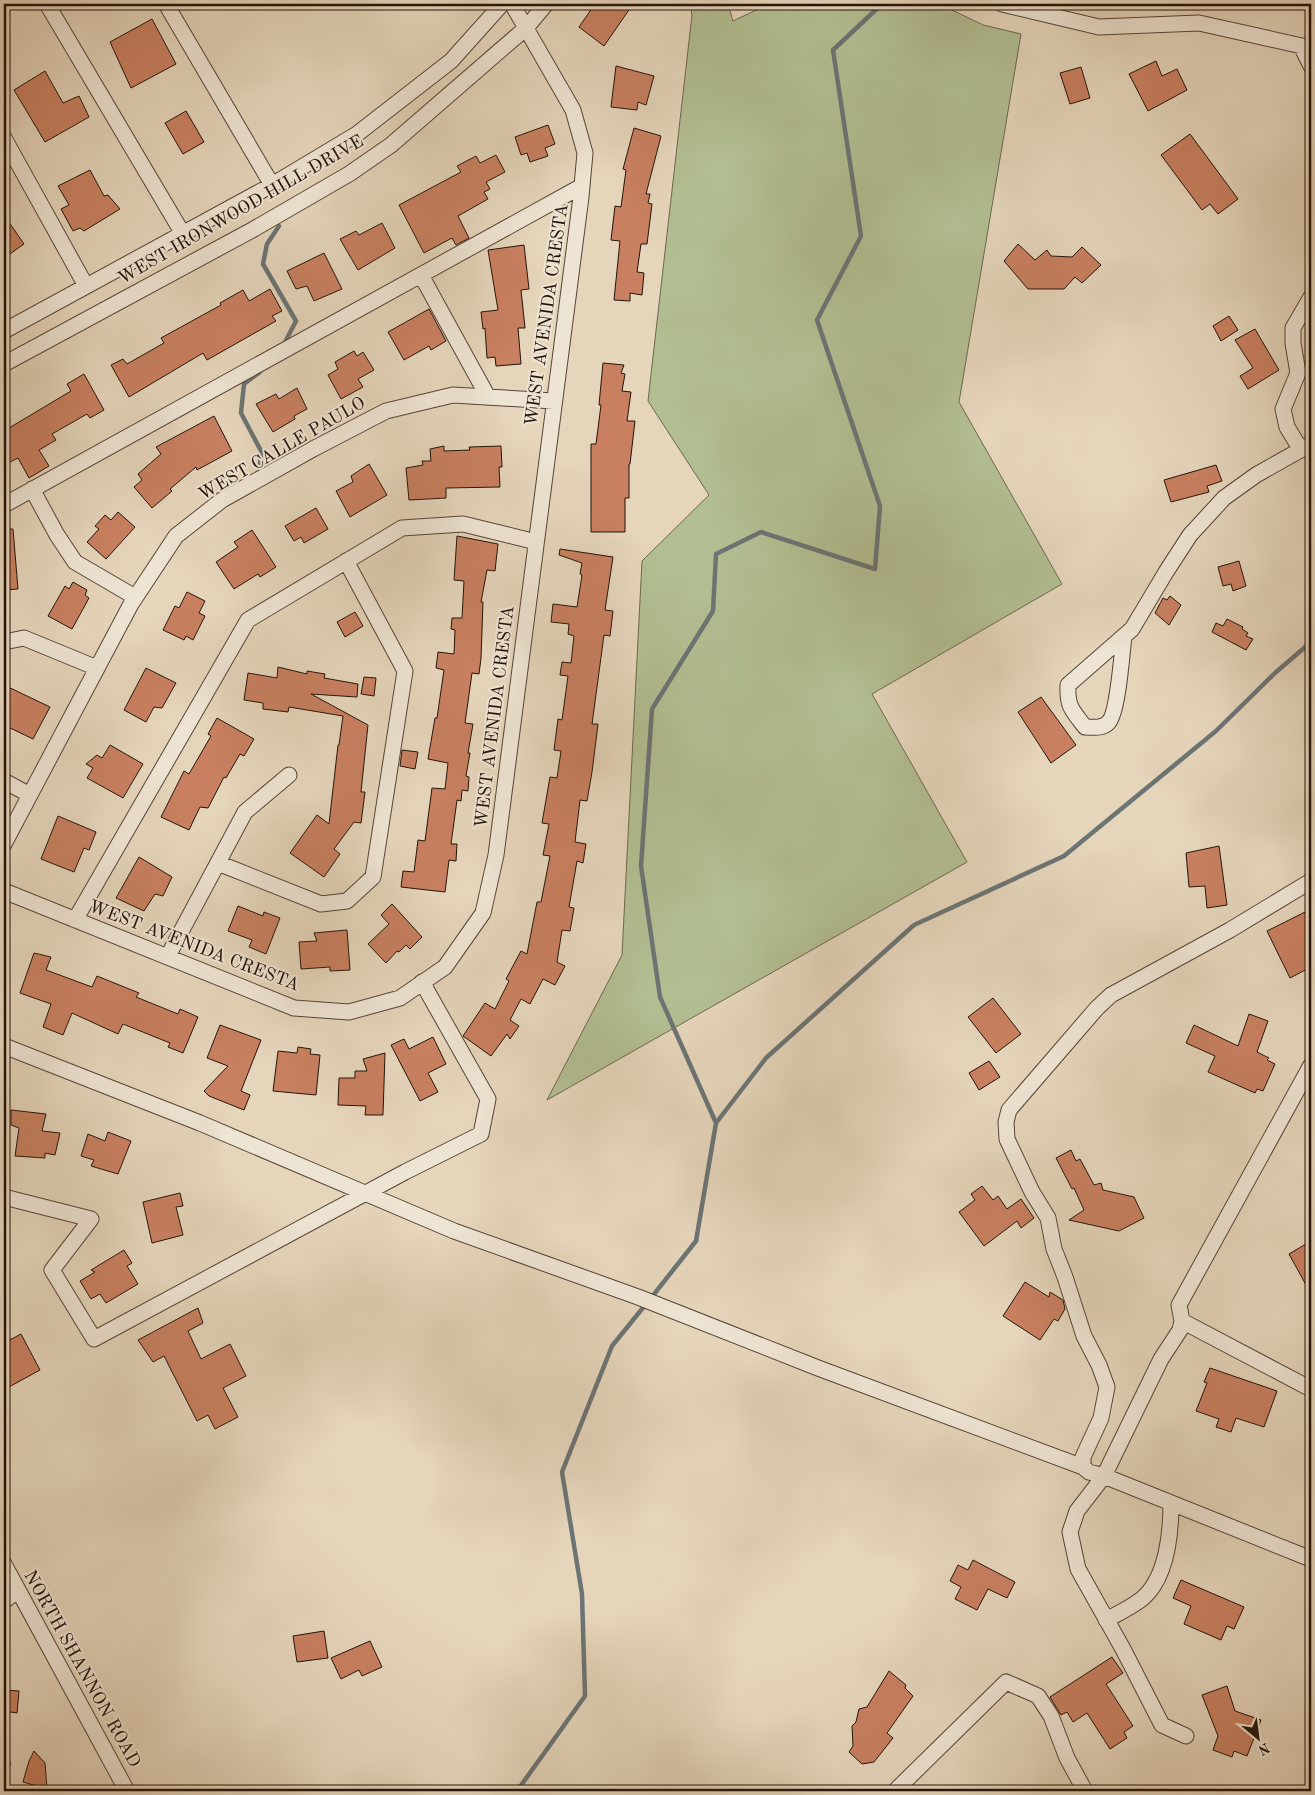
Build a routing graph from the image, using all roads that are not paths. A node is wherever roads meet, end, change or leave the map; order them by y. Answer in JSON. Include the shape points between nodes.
{"nodes":[{"id":1,"x":47,"y":4,"type":"edge"},
{"id":2,"x":166,"y":4,"type":"edge"},
{"id":3,"x":502,"y":4,"type":"edge"},
{"id":4,"x":512,"y":4,"type":"edge"},
{"id":5,"x":546,"y":4,"type":"edge"},
{"id":6,"x":1002,"y":4,"type":"edge"},
{"id":7,"x":526,"y":28,"type":"junction"},
{"id":8,"x":1306,"y":47,"type":"edge"},
{"id":9,"x":1311,"y":66,"type":"edge"},
{"id":10,"x":4,"y":138,"type":"edge"},
{"id":11,"x":272,"y":185,"type":"junction"},
{"id":12,"x":582,"y":186,"type":"junction"},
{"id":13,"x":183,"y":234,"type":"junction"},
{"id":14,"x":421,"y":275,"type":"junction"},
{"id":15,"x":86,"y":286,"type":"junction"},
{"id":16,"x":1311,"y":297,"type":"edge"},
{"id":17,"x":4,"y":331,"type":"edge"},
{"id":18,"x":4,"y":364,"type":"edge"},
{"id":19,"x":488,"y":397,"type":"junction"},
{"id":20,"x":554,"y":401,"type":"junction"},
{"id":21,"x":1306,"y":447,"type":"edge"},
{"id":22,"x":32,"y":489,"type":"junction"},
{"id":23,"x":4,"y":505,"type":"edge"},
{"id":24,"x":536,"y":542,"type":"junction"},
{"id":25,"x":346,"y":561,"type":"junction"},
{"id":26,"x":136,"y":597,"type":"junction"},
{"id":27,"x":1124,"y":636,"type":"junction"},
{"id":28,"x":4,"y":642,"type":"edge"},
{"id":29,"x":97,"y":668,"type":"junction"},
{"id":30,"x":289,"y":774,"type":"dead end"},
{"id":31,"x":4,"y":781,"type":"edge"},
{"id":32,"x":30,"y":795,"type":"junction"},
{"id":33,"x":4,"y":844,"type":"edge"},
{"id":34,"x":218,"y":863,"type":"junction"},
{"id":35,"x":1311,"y":881,"type":"edge"},
{"id":36,"x":4,"y":892,"type":"edge"},
{"id":37,"x":76,"y":920,"type":"junction"},
{"id":38,"x":168,"y":956,"type":"junction"},
{"id":39,"x":422,"y":982,"type":"junction"},
{"id":40,"x":4,"y":1046,"type":"edge"},
{"id":41,"x":1311,"y":1065,"type":"edge"},
{"id":42,"x":366,"y":1194,"type":"junction"},
{"id":43,"x":4,"y":1197,"type":"edge"},
{"id":44,"x":1182,"y":1321,"type":"junction"},
{"id":45,"x":1311,"y":1388,"type":"edge"},
{"id":46,"x":1084,"y":1467,"type":"junction"},
{"id":47,"x":1104,"y":1476,"type":"junction"},
{"id":48,"x":1171,"y":1503,"type":"junction"},
{"id":49,"x":1311,"y":1559,"type":"edge"},
{"id":50,"x":4,"y":1564,"type":"edge"},
{"id":51,"x":18,"y":1590,"type":"junction"},
{"id":52,"x":4,"y":1601,"type":"edge"},
{"id":53,"x":1106,"y":1620,"type":"junction"},
{"id":54,"x":1186,"y":1736,"type":"dead end"},
{"id":55,"x":127,"y":1791,"type":"edge"},
{"id":56,"x":895,"y":1791,"type":"edge"},
{"id":57,"x":1085,"y":1791,"type":"edge"}],
"edges":[{"from":1,"to":13,"type":"street"},
{"from":2,"to":11,"type":"street"},
{"from":3,"to":11,"type":"street","name":"WEST IRONWOOD HILL DRIVE","via":[[451,61],[391,109],[357,134]]},
{"from":4,"to":7,"type":"street","name":"WEST AVENIDA CRESTA"},
{"from":5,"to":7,"type":"street","name":"WEST IRONWOOD HILL DRIVE"},
{"from":6,"to":8,"type":"street","via":[[1099,27],[1199,23]]},
{"from":7,"to":12,"type":"street","name":"WEST AVENIDA CRESTA","via":[[573,110],[585,153]]},
{"from":7,"to":18,"type":"street","name":"WEST IRONWOOD HILL DRIVE","via":[[391,145],[349,174]]},
{"from":8,"to":9,"type":"street"},
{"from":10,"to":15,"type":"street"},
{"from":11,"to":13,"type":"street","name":"WEST IRONWOOD HILL DRIVE"},
{"from":12,"to":14,"type":"street"},
{"from":12,"to":20,"type":"street","name":"WEST AVENIDA CRESTA"},
{"from":13,"to":15,"type":"street","name":"WEST IRONWOOD HILL DRIVE"},
{"from":14,"to":19,"type":"street"},
{"from":14,"to":22,"type":"street"},
{"from":15,"to":17,"type":"street","name":"WEST IRONWOOD HILL DRIVE"},
{"from":16,"to":21,"type":"street","via":[[1292,328],[1298,373],[1283,409],[1287,427]]},
{"from":19,"to":20,"type":"street","name":"WEST CALLE PAULO"},
{"from":19,"to":26,"type":"street","name":"WEST CALLE PAULO","via":[[453,395],[386,411],[222,500],[176,536]]},
{"from":20,"to":24,"type":"street","name":"WEST AVENIDA CRESTA"},
{"from":21,"to":27,"type":"street","via":[[1256,475],[1224,498],[1190,535],[1132,629]]},
{"from":22,"to":23,"type":"street"},
{"from":22,"to":26,"type":"street","via":[[75,562]]},
{"from":24,"to":25,"type":"street","via":[[463,524],[402,528]]},
{"from":24,"to":39,"type":"street","name":"WEST AVENIDA CRESTA","via":[[496,854],[483,913],[445,967]]},
{"from":25,"to":34,"type":"street","via":[[405,671],[373,878],[347,901],[321,904]]},
{"from":25,"to":37,"type":"street","via":[[248,620]]},
{"from":26,"to":29,"type":"street","name":"WEST CALLE PAULO"},
{"from":27,"to":27,"type":"street","via":[[1068,685],[1067,700],[1086,727],[1099,728],[1109,722],[1115,706]]},
{"from":28,"to":29,"type":"street","via":[[24,638]]},
{"from":29,"to":32,"type":"street","name":"WEST CALLE PAULO"},
{"from":30,"to":34,"type":"street","via":[[246,812]]},
{"from":31,"to":32,"type":"street"},
{"from":32,"to":33,"type":"street","name":"WEST CALLE PAULO"},
{"from":34,"to":38,"type":"street"},
{"from":35,"to":46,"type":"street","via":[[1111,995],[1009,1110],[1007,1139],[1048,1218],[1054,1249],[1084,1336],[1107,1387],[1101,1418],[1083,1457]]},
{"from":36,"to":37,"type":"street","name":"WEST AVENIDA CRESTA"},
{"from":37,"to":38,"type":"street","name":"WEST AVENIDA CRESTA"},
{"from":38,"to":39,"type":"street","name":"WEST AVENIDA CRESTA","via":[[294,1008],[349,1012],[400,998]]},
{"from":39,"to":42,"type":"street","via":[[488,1099],[481,1134]]},
{"from":40,"to":42,"type":"street","via":[[200,1123]]},
{"from":41,"to":44,"type":"street","via":[[1179,1305]]},
{"from":42,"to":43,"type":"street","via":[[94,1339],[52,1270],[91,1219]]},
{"from":42,"to":46,"type":"street"},
{"from":44,"to":45,"type":"street"},
{"from":44,"to":47,"type":"street"},
{"from":46,"to":47,"type":"street","via":[[1089,1472]]},
{"from":47,"to":48,"type":"street"},
{"from":47,"to":53,"type":"street","via":[[1077,1511],[1070,1532],[1078,1569]]},
{"from":48,"to":49,"type":"street"},
{"from":48,"to":53,"type":"street","via":[[1171,1530],[1159,1575],[1144,1597]]},
{"from":50,"to":51,"type":"street","name":"NORTH SHANNON ROAD"},
{"from":51,"to":52,"type":"street"},
{"from":51,"to":55,"type":"street","name":"NORTH SHANNON ROAD"},
{"from":53,"to":54,"type":"street","via":[[1162,1725]]},
{"from":56,"to":57,"type":"street","via":[[1006,1682],[1038,1696],[1051,1716],[1067,1758]]}]}
